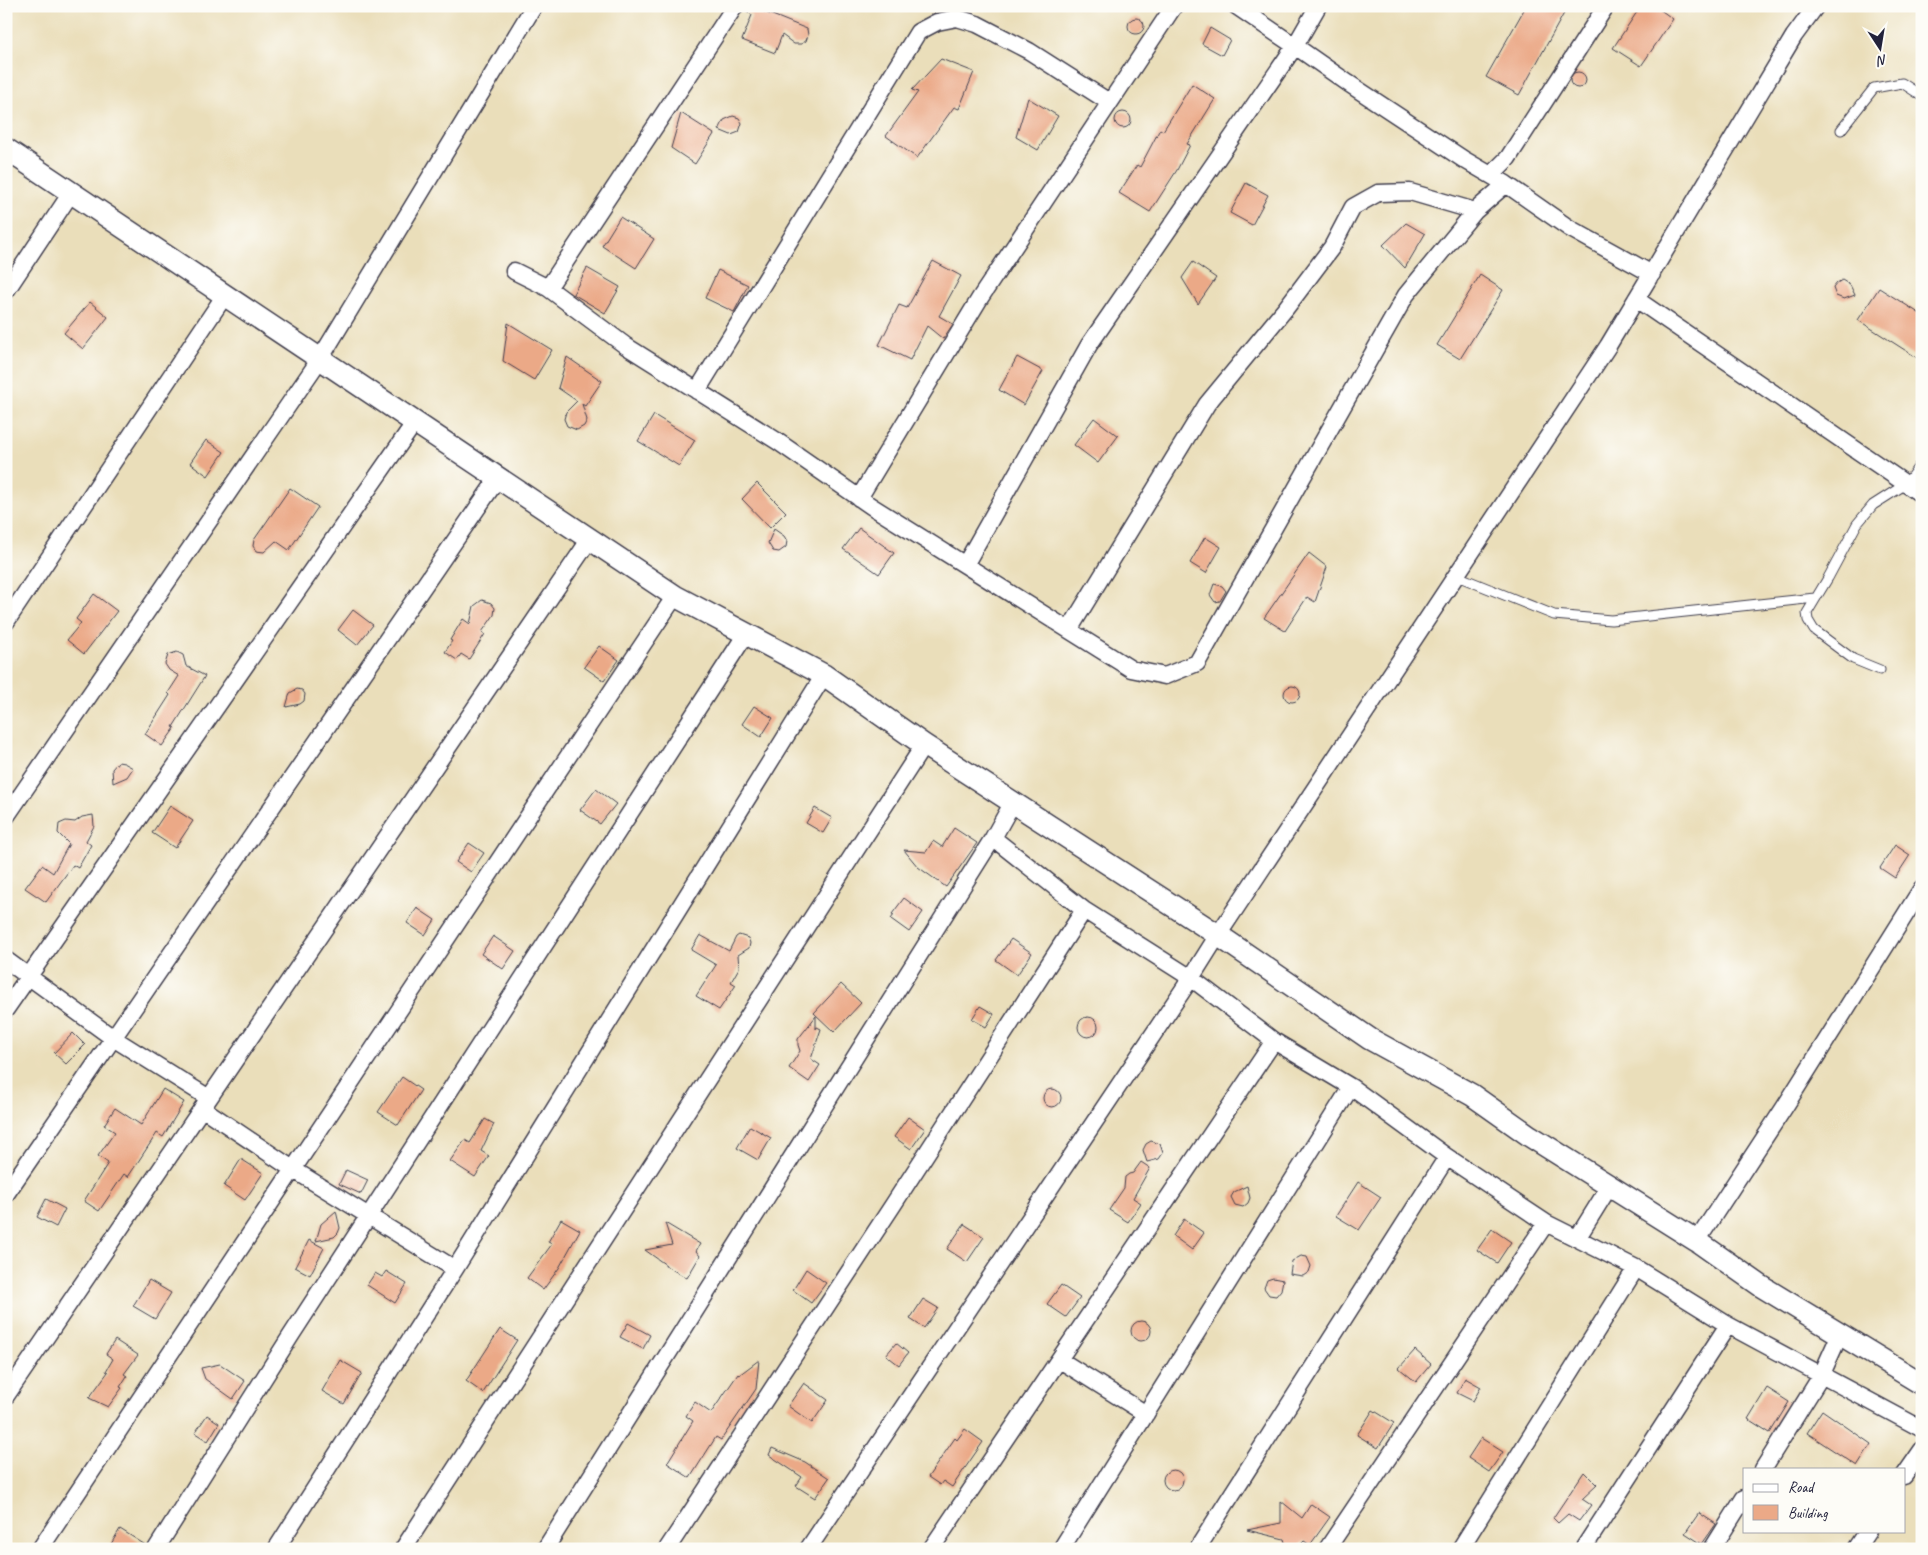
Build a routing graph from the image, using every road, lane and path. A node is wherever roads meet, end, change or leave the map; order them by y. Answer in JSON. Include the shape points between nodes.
{"nodes":[{"id":1,"x":534,"y":6,"type":"edge"},
{"id":2,"x":735,"y":6,"type":"edge"},
{"id":3,"x":1174,"y":6,"type":"edge"},
{"id":4,"x":1236,"y":6,"type":"edge"},
{"id":5,"x":1318,"y":6,"type":"edge"},
{"id":6,"x":1606,"y":6,"type":"edge"},
{"id":7,"x":1816,"y":6,"type":"edge"},
{"id":8,"x":1295,"y":46,"type":"junction"},
{"id":9,"x":1922,"y":96,"type":"edge"},
{"id":10,"x":1109,"y":102,"type":"junction"},
{"id":11,"x":1841,"y":130,"type":"dead end"},
{"id":12,"x":6,"y":149,"type":"edge"},
{"id":13,"x":1491,"y":175,"type":"junction"},
{"id":14,"x":1506,"y":184,"type":"junction"},
{"id":15,"x":71,"y":193,"type":"junction"},
{"id":16,"x":1475,"y":211,"type":"junction"},
{"id":17,"x":514,"y":271,"type":"dead end"},
{"id":18,"x":1652,"y":274,"type":"junction"},
{"id":19,"x":548,"y":288,"type":"junction"},
{"id":20,"x":6,"y":291,"type":"edge"},
{"id":21,"x":225,"y":295,"type":"junction"},
{"id":22,"x":1636,"y":299,"type":"junction"},
{"id":23,"x":320,"y":359,"type":"junction"},
{"id":24,"x":697,"y":391,"type":"junction"},
{"id":25,"x":415,"y":422,"type":"junction"},
{"id":26,"x":1922,"y":462,"type":"edge"},
{"id":27,"x":498,"y":478,"type":"junction"},
{"id":28,"x":1906,"y":484,"type":"junction"},
{"id":29,"x":1922,"y":494,"type":"edge"},
{"id":30,"x":859,"y":498,"type":"junction"},
{"id":31,"x":590,"y":539,"type":"junction"},
{"id":32,"x":965,"y":565,"type":"junction"},
{"id":33,"x":1457,"y":576,"type":"junction"},
{"id":34,"x":675,"y":596,"type":"junction"},
{"id":35,"x":1815,"y":598,"type":"junction"},
{"id":36,"x":6,"y":622,"type":"edge"},
{"id":37,"x":1069,"y":630,"type":"junction"},
{"id":38,"x":746,"y":634,"type":"junction"},
{"id":39,"x":1880,"y":670,"type":"dead end"},
{"id":40,"x":824,"y":675,"type":"junction"},
{"id":41,"x":924,"y":745,"type":"junction"},
{"id":42,"x":1013,"y":802,"type":"junction"},
{"id":43,"x":6,"y":817,"type":"edge"},
{"id":44,"x":993,"y":838,"type":"junction"},
{"id":45,"x":1922,"y":888,"type":"edge"},
{"id":46,"x":1084,"y":910,"type":"junction"},
{"id":47,"x":1218,"y":935,"type":"junction"},
{"id":48,"x":6,"y":960,"type":"edge"},
{"id":49,"x":29,"y":977,"type":"junction"},
{"id":50,"x":1191,"y":978,"type":"junction"},
{"id":51,"x":6,"y":1010,"type":"edge"},
{"id":52,"x":113,"y":1038,"type":"junction"},
{"id":53,"x":1274,"y":1041,"type":"junction"},
{"id":54,"x":1351,"y":1087,"type":"junction"},
{"id":55,"x":205,"y":1103,"type":"junction"},
{"id":56,"x":1447,"y":1157,"type":"junction"},
{"id":57,"x":294,"y":1170,"type":"junction"},
{"id":58,"x":1609,"y":1187,"type":"junction"},
{"id":59,"x":6,"y":1194,"type":"edge"},
{"id":60,"x":368,"y":1216,"type":"junction"},
{"id":61,"x":1546,"y":1223,"type":"junction"},
{"id":62,"x":1578,"y":1237,"type":"junction"},
{"id":63,"x":1697,"y":1241,"type":"junction"},
{"id":64,"x":1636,"y":1268,"type":"junction"},
{"id":65,"x":455,"y":1269,"type":"junction"},
{"id":66,"x":1728,"y":1325,"type":"junction"},
{"id":67,"x":1840,"y":1334,"type":"junction"},
{"id":68,"x":1060,"y":1360,"type":"junction"},
{"id":69,"x":1821,"y":1376,"type":"junction"},
{"id":70,"x":1922,"y":1384,"type":"edge"},
{"id":71,"x":6,"y":1396,"type":"edge"},
{"id":72,"x":1146,"y":1414,"type":"junction"},
{"id":73,"x":1922,"y":1429,"type":"edge"},
{"id":74,"x":1922,"y":1450,"type":"edge"},
{"id":75,"x":1763,"y":1468,"type":"edge"},
{"id":76,"x":1906,"y":1473,"type":"edge"},
{"id":77,"x":1743,"y":1500,"type":"edge"},
{"id":78,"x":1867,"y":1532,"type":"edge"},
{"id":79,"x":40,"y":1549,"type":"edge"},
{"id":80,"x":156,"y":1549,"type":"edge"},
{"id":81,"x":276,"y":1549,"type":"edge"},
{"id":82,"x":403,"y":1549,"type":"edge"},
{"id":83,"x":545,"y":1549,"type":"edge"},
{"id":84,"x":667,"y":1549,"type":"edge"},
{"id":85,"x":808,"y":1549,"type":"edge"},
{"id":86,"x":931,"y":1549,"type":"edge"},
{"id":87,"x":1061,"y":1549,"type":"edge"},
{"id":88,"x":1196,"y":1549,"type":"edge"},
{"id":89,"x":1328,"y":1549,"type":"edge"},
{"id":90,"x":1460,"y":1549,"type":"edge"},
{"id":91,"x":1583,"y":1549,"type":"edge"},
{"id":92,"x":1712,"y":1549,"type":"edge"},
{"id":93,"x":1856,"y":1549,"type":"edge"}],
"edges":[{"from":1,"to":23,"type":"street"},
{"from":2,"to":19,"type":"street"},
{"from":3,"to":10,"type":"street"},
{"from":4,"to":8,"type":"street"},
{"from":5,"to":8,"type":"street"},
{"from":6,"to":13,"type":"street","via":[[1508,158]]},
{"from":7,"to":18,"type":"street","via":[[1794,36]]},
{"from":8,"to":13,"type":"street"},
{"from":8,"to":32,"type":"street","via":[[1089,345]]},
{"from":9,"to":11,"type":"lane","via":[[1902,83],[1874,88]]},
{"from":10,"to":24,"type":"street","via":[[1028,50],[977,24],[957,18],[937,22],[918,32]]},
{"from":10,"to":30,"type":"street","via":[[980,298]]},
{"from":12,"to":15,"type":"street"},
{"from":13,"to":14,"type":"street"},
{"from":14,"to":16,"type":"street"},
{"from":14,"to":18,"type":"street","via":[[1569,228]]},
{"from":15,"to":20,"type":"street"},
{"from":15,"to":21,"type":"street"},
{"from":16,"to":37,"type":"street","via":[[1410,192],[1378,193],[1353,207],[1332,248],[1206,404]]},
{"from":16,"to":37,"type":"street","via":[[1406,295],[1197,663],[1165,676],[1131,669]]},
{"from":17,"to":19,"type":"street"},
{"from":18,"to":22,"type":"street"},
{"from":19,"to":24,"type":"street","via":[[626,346]]},
{"from":21,"to":23,"type":"street"},
{"from":21,"to":36,"type":"street"},
{"from":22,"to":28,"type":"street"},
{"from":22,"to":33,"type":"street"},
{"from":23,"to":25,"type":"street"},
{"from":23,"to":43,"type":"street"},
{"from":24,"to":30,"type":"street"},
{"from":25,"to":27,"type":"street"},
{"from":25,"to":49,"type":"street"},
{"from":26,"to":28,"type":"lane"},
{"from":27,"to":31,"type":"street"},
{"from":27,"to":52,"type":"street"},
{"from":28,"to":29,"type":"street"},
{"from":28,"to":35,"type":"lane","via":[[1873,505],[1857,524]]},
{"from":30,"to":32,"type":"street"},
{"from":31,"to":34,"type":"street"},
{"from":31,"to":55,"type":"street"},
{"from":32,"to":37,"type":"street"},
{"from":33,"to":35,"type":"lane","via":[[1554,614],[1611,620]]},
{"from":33,"to":47,"type":"street"},
{"from":34,"to":38,"type":"street"},
{"from":34,"to":57,"type":"street"},
{"from":35,"to":39,"type":"lane","via":[[1807,613],[1814,630],[1853,659]]},
{"from":38,"to":40,"type":"street"},
{"from":38,"to":60,"type":"street"},
{"from":40,"to":41,"type":"street"},
{"from":40,"to":65,"type":"street"},
{"from":41,"to":42,"type":"street"},
{"from":41,"to":82,"type":"street"},
{"from":42,"to":44,"type":"street"},
{"from":42,"to":47,"type":"street"},
{"from":44,"to":46,"type":"street"},
{"from":44,"to":83,"type":"street"},
{"from":45,"to":63,"type":"street"},
{"from":46,"to":50,"type":"street"},
{"from":46,"to":84,"type":"street"},
{"from":47,"to":50,"type":"street"},
{"from":47,"to":58,"type":"street","via":[[1370,1039],[1472,1095]]},
{"from":48,"to":49,"type":"street"},
{"from":49,"to":51,"type":"street"},
{"from":49,"to":52,"type":"street"},
{"from":50,"to":53,"type":"street"},
{"from":50,"to":85,"type":"street"},
{"from":52,"to":55,"type":"street"},
{"from":52,"to":59,"type":"street"},
{"from":53,"to":54,"type":"street"},
{"from":53,"to":68,"type":"street"},
{"from":54,"to":56,"type":"street"},
{"from":54,"to":72,"type":"street"},
{"from":55,"to":57,"type":"street"},
{"from":55,"to":71,"type":"street"},
{"from":56,"to":61,"type":"street"},
{"from":56,"to":88,"type":"street"},
{"from":57,"to":60,"type":"street"},
{"from":57,"to":79,"type":"street"},
{"from":58,"to":62,"type":"street"},
{"from":58,"to":63,"type":"street"},
{"from":60,"to":65,"type":"street"},
{"from":60,"to":80,"type":"street"},
{"from":61,"to":62,"type":"street"},
{"from":61,"to":89,"type":"street"},
{"from":62,"to":64,"type":"street"},
{"from":63,"to":67,"type":"street","via":[[1761,1286]]},
{"from":64,"to":66,"type":"street"},
{"from":64,"to":90,"type":"street"},
{"from":65,"to":81,"type":"street"},
{"from":66,"to":69,"type":"street"},
{"from":66,"to":91,"type":"street"},
{"from":67,"to":69,"type":"street"},
{"from":67,"to":70,"type":"street"},
{"from":68,"to":72,"type":"street"},
{"from":68,"to":86,"type":"street"},
{"from":69,"to":73,"type":"street"},
{"from":69,"to":75,"type":"street"},
{"from":72,"to":87,"type":"street"},
{"from":74,"to":76,"type":"street"},
{"from":77,"to":92,"type":"street"},
{"from":78,"to":93,"type":"street"}]}
